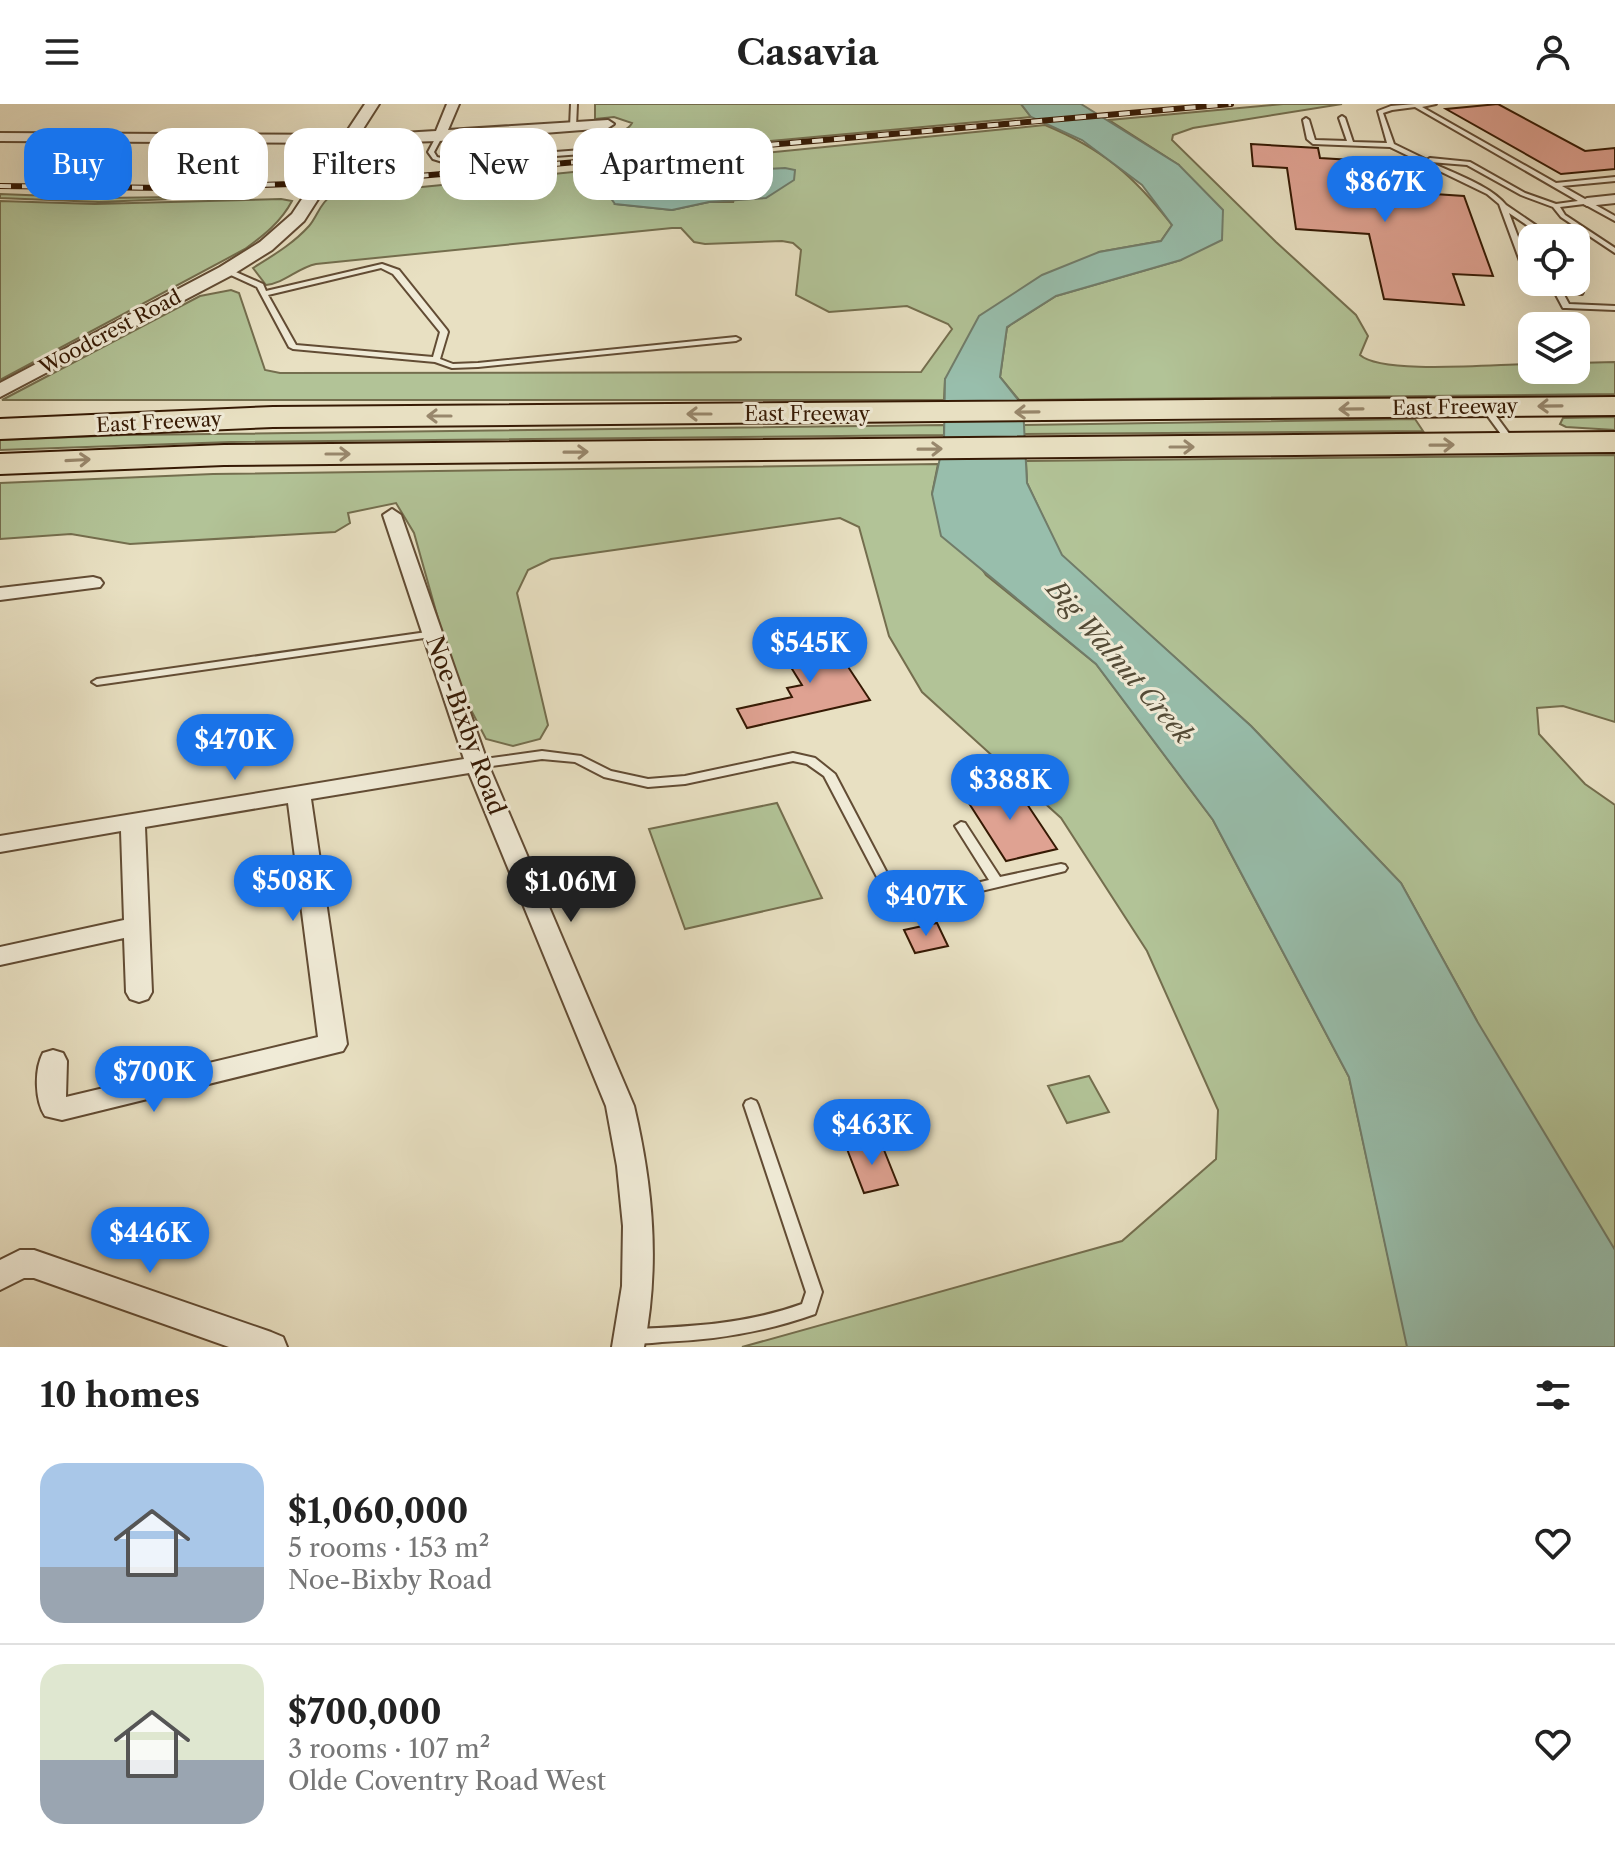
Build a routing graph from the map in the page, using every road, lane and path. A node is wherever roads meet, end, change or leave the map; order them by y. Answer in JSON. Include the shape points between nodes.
{"nodes":[{"id":1,"x":372,"y":104,"type":"edge"},
{"id":2,"x":453,"y":104,"type":"edge"},
{"id":3,"x":574,"y":104,"type":"edge"},
{"id":4,"x":1433,"y":104,"type":"edge"},
{"id":5,"x":1416,"y":106,"type":"edge"},
{"id":6,"x":1342,"y":118,"type":"dead end"},
{"id":7,"x":1306,"y":120,"type":"dead end"},
{"id":8,"x":608,"y":124,"type":"dead end"},
{"id":9,"x":573,"y":127,"type":"junction"},
{"id":10,"x":356,"y":128,"type":"edge"},
{"id":11,"x":0,"y":137,"type":"edge"},
{"id":12,"x":424,"y":137,"type":"edge"},
{"id":13,"x":439,"y":137,"type":"junction"},
{"id":14,"x":284,"y":139,"type":"edge"},
{"id":15,"x":1351,"y":144,"type":"junction"},
{"id":16,"x":1391,"y":145,"type":"junction"},
{"id":17,"x":573,"y":153,"type":"edge"},
{"id":18,"x":1421,"y":160,"type":"junction"},
{"id":19,"x":1615,"y":179,"type":"edge"},
{"id":20,"x":1555,"y":185,"type":"junction"},
{"id":21,"x":1615,"y":199,"type":"edge"},
{"id":22,"x":307,"y":200,"type":"edge"},
{"id":23,"x":1587,"y":202,"type":"junction"},
{"id":24,"x":1503,"y":206,"type":"junction"},
{"id":25,"x":1555,"y":206,"type":"junction"},
{"id":26,"x":1615,"y":219,"type":"edge"},
{"id":27,"x":1530,"y":224,"type":"edge"},
{"id":28,"x":1518,"y":246,"type":"edge"},
{"id":29,"x":1615,"y":251,"type":"edge"},
{"id":30,"x":223,"y":272,"type":"junction"},
{"id":31,"x":264,"y":294,"type":"junction"},
{"id":32,"x":1561,"y":296,"type":"edge"},
{"id":33,"x":1615,"y":308,"type":"edge"},
{"id":34,"x":736,"y":339,"type":"dead end"},
{"id":35,"x":436,"y":360,"type":"junction"},
{"id":36,"x":0,"y":391,"type":"edge"},
{"id":37,"x":1615,"y":406,"type":"edge"},
{"id":38,"x":1485,"y":407,"type":"junction"},
{"id":39,"x":0,"y":411,"type":"edge"},
{"id":40,"x":273,"y":417,"type":"junction"},
{"id":41,"x":0,"y":429,"type":"edge"},
{"id":42,"x":1615,"y":442,"type":"edge"},
{"id":43,"x":1512,"y":444,"type":"junction"},
{"id":44,"x":0,"y":464,"type":"edge"},
{"id":45,"x":392,"y":515,"type":"dead end"},
{"id":46,"x":93,"y":583,"type":"dead end"},
{"id":47,"x":0,"y":594,"type":"edge"},
{"id":48,"x":434,"y":634,"type":"junction"},
{"id":49,"x":97,"y":682,"type":"dead end"},
{"id":50,"x":477,"y":764,"type":"junction"},
{"id":51,"x":299,"y":795,"type":"junction"},
{"id":52,"x":133,"y":824,"type":"junction"},
{"id":53,"x":961,"y":826,"type":"dead end"},
{"id":54,"x":0,"y":844,"type":"edge"},
{"id":55,"x":1061,"y":868,"type":"dead end"},
{"id":56,"x":997,"y":882,"type":"junction"},
{"id":57,"x":136,"y":926,"type":"junction"},
{"id":58,"x":0,"y":956,"type":"edge"},
{"id":59,"x":139,"y":992,"type":"dead end"},
{"id":60,"x":53,"y":1061,"type":"dead end"},
{"id":61,"x":751,"y":1105,"type":"dead end"},
{"id":62,"x":0,"y":1276,"type":"edge"},
{"id":63,"x":629,"y":1342,"type":"edge"},
{"id":64,"x":271,"y":1347,"type":"edge"}],
"edges":[{"from":1,"to":10,"type":"street","name":"Woodcrest Road"},
{"from":2,"to":13,"type":"street"},
{"from":3,"to":9,"type":"lane"},
{"from":4,"to":5,"type":"lane"},
{"from":5,"to":16,"type":"lane","via":[[1380,112]]},
{"from":5,"to":20,"type":"lane"},
{"from":6,"to":15,"type":"lane"},
{"from":7,"to":15,"type":"lane","via":[[1313,142]]},
{"from":8,"to":9,"type":"street"},
{"from":9,"to":13,"type":"street"},
{"from":11,"to":14,"type":"street"},
{"from":12,"to":13,"type":"street"},
{"from":13,"to":17,"type":"lane","via":[[431,152],[449,162]]},
{"from":15,"to":16,"type":"lane"},
{"from":16,"to":18,"type":"lane"},
{"from":18,"to":24,"type":"lane","via":[[1489,193]]},
{"from":18,"to":25,"type":"lane","via":[[1468,163]]},
{"from":19,"to":20,"type":"lane"},
{"from":20,"to":23,"type":"lane"},
{"from":21,"to":23,"type":"street"},
{"from":22,"to":30,"type":"street","name":"Woodcrest Road","via":[[289,227]]},
{"from":23,"to":25,"type":"lane"},
{"from":23,"to":26,"type":"lane"},
{"from":24,"to":27,"type":"lane"},
{"from":24,"to":28,"type":"lane"},
{"from":25,"to":29,"type":"lane"},
{"from":30,"to":31,"type":"lane","via":[[260,286]]},
{"from":30,"to":36,"type":"street","name":"Woodcrest Road"},
{"from":31,"to":35,"type":"lane","via":[[293,347]]},
{"from":31,"to":35,"type":"lane","via":[[382,266],[396,272],[444,332]]},
{"from":32,"to":33,"type":"lane","via":[[1566,306]]},
{"from":34,"to":35,"type":"lane","via":[[478,365],[452,366]]},
{"from":37,"to":38,"type":"highway","name":"East Freeway","one_way":true},
{"from":38,"to":40,"type":"highway","name":"East Freeway","one_way":true},
{"from":38,"to":43,"type":"lane"},
{"from":39,"to":40,"type":"highway"},
{"from":40,"to":41,"type":"highway","name":"East Freeway"},
{"from":42,"to":43,"type":"highway","name":"East Freeway"},
{"from":44,"to":43,"type":"highway","name":"East Freeway","one_way":true,"via":[[224,455]]},
{"from":45,"to":48,"type":"street","name":"Noe-Bixby Road"},
{"from":46,"to":47,"type":"street"},
{"from":48,"to":49,"type":"lane"},
{"from":48,"to":50,"type":"street","name":"Noe-Bixby Road"},
{"from":50,"to":51,"type":"street"},
{"from":50,"to":56,"type":"lane","via":[[542,755],[577,759],[608,774],[648,783],[793,757],[811,761],[829,774],[892,895],[910,904]]},
{"from":50,"to":63,"type":"street","name":"Noe-Bixby Road","via":[[620,1106],[634,1166],[641,1233]]},
{"from":51,"to":52,"type":"street"},
{"from":51,"to":60,"type":"street","via":[[333,1044],[62,1109],[52,1104]]},
{"from":52,"to":54,"type":"street"},
{"from":52,"to":57,"type":"street"},
{"from":53,"to":56,"type":"lane"},
{"from":55,"to":56,"type":"lane"},
{"from":57,"to":58,"type":"street"},
{"from":57,"to":59,"type":"street"},
{"from":61,"to":63,"type":"lane","via":[[814,1292],[809,1309],[709,1335]]},
{"from":62,"to":64,"type":"street","via":[[20,1264],[34,1264]]}]}
